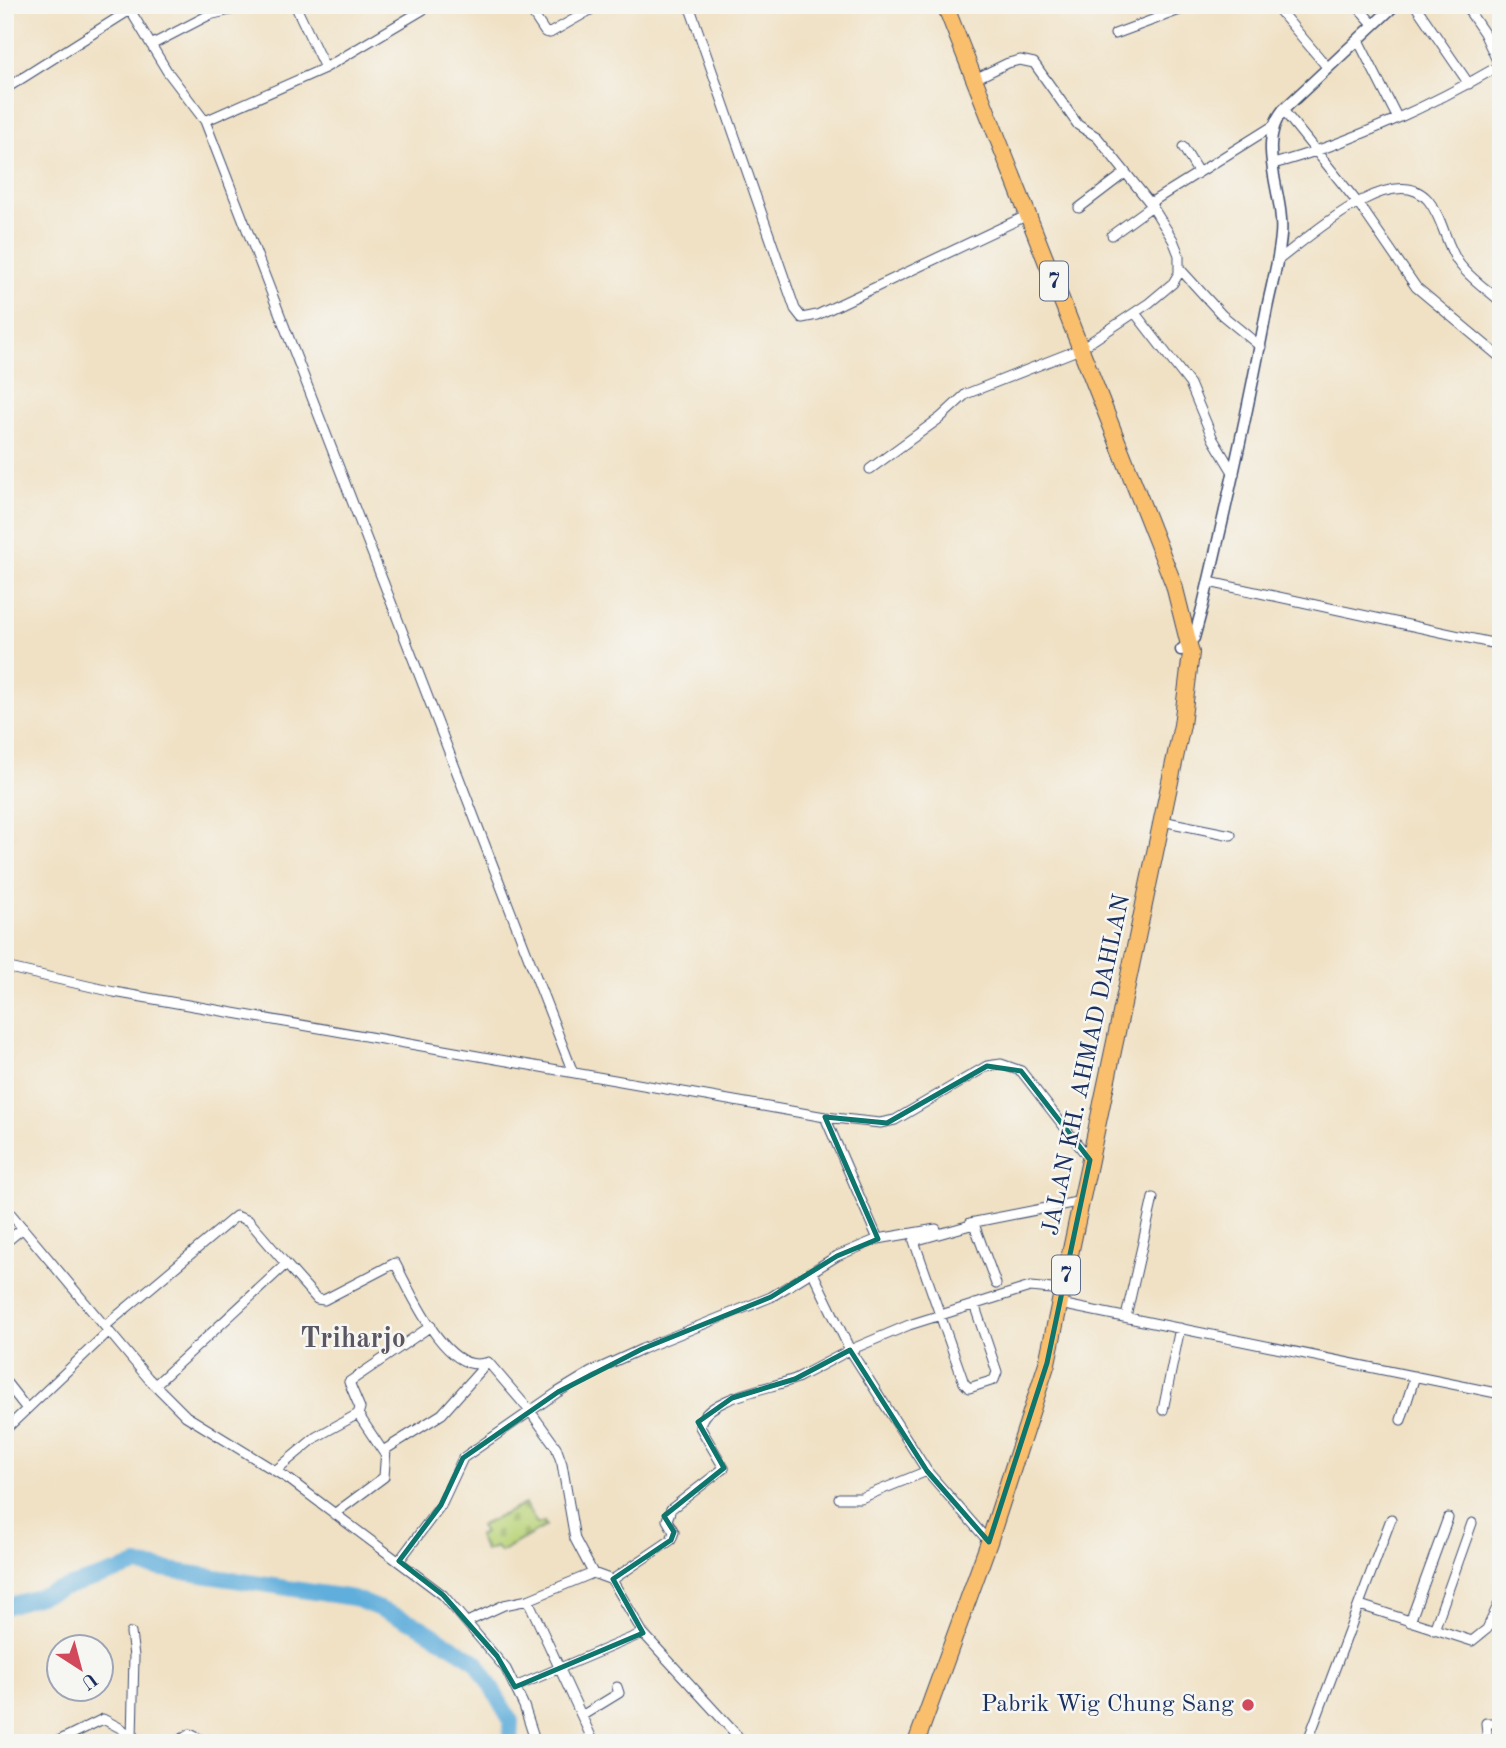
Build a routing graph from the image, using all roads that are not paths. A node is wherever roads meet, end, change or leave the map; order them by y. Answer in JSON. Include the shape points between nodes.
{"nodes":[{"id":1,"x":252,"y":5,"type":"edge"},
{"id":2,"x":295,"y":5,"type":"edge"},
{"id":3,"x":431,"y":5,"type":"edge"},
{"id":4,"x":527,"y":5,"type":"edge"},
{"id":5,"x":599,"y":5,"type":"edge"},
{"id":6,"x":689,"y":5,"type":"edge"},
{"id":7,"x":945,"y":5,"type":"edge"},
{"id":8,"x":1193,"y":5,"type":"edge"},
{"id":9,"x":1356,"y":5,"type":"edge"},
{"id":10,"x":1395,"y":5,"type":"edge"},
{"id":11,"x":1415,"y":5,"type":"edge"},
{"id":12,"x":1465,"y":5,"type":"edge"},
{"id":13,"x":128,"y":8,"type":"edge"},
{"id":14,"x":420,"y":8,"type":"edge"},
{"id":15,"x":1279,"y":10,"type":"dead end"},
{"id":16,"x":1374,"y":25,"type":"junction"},
{"id":17,"x":1115,"y":34,"type":"dead end"},
{"id":18,"x":1358,"y":40,"type":"junction"},
{"id":19,"x":157,"y":42,"type":"junction"},
{"id":20,"x":1500,"y":67,"type":"edge"},
{"id":21,"x":325,"y":68,"type":"junction"},
{"id":22,"x":1328,"y":68,"type":"junction"},
{"id":23,"x":975,"y":79,"type":"junction"},
{"id":24,"x":1469,"y":84,"type":"junction"},
{"id":25,"x":5,"y":89,"type":"edge"},
{"id":26,"x":1283,"y":110,"type":"junction"},
{"id":27,"x":1397,"y":117,"type":"junction"},
{"id":28,"x":205,"y":121,"type":"junction"},
{"id":29,"x":1273,"y":126,"type":"junction"},
{"id":30,"x":1183,"y":147,"type":"dead end"},
{"id":31,"x":1317,"y":152,"type":"junction"},
{"id":32,"x":1273,"y":164,"type":"junction"},
{"id":33,"x":1198,"y":172,"type":"junction"},
{"id":34,"x":1125,"y":173,"type":"junction"},
{"id":35,"x":1358,"y":202,"type":"junction"},
{"id":36,"x":1151,"y":205,"type":"junction"},
{"id":37,"x":1079,"y":208,"type":"dead end"},
{"id":38,"x":1028,"y":215,"type":"junction"},
{"id":39,"x":1112,"y":235,"type":"dead end"},
{"id":40,"x":1277,"y":261,"type":"junction"},
{"id":41,"x":1180,"y":269,"type":"junction"},
{"id":42,"x":1501,"y":302,"type":"edge"},
{"id":43,"x":1135,"y":313,"type":"junction"},
{"id":44,"x":1261,"y":347,"type":"junction"},
{"id":45,"x":1080,"y":349,"type":"junction"},
{"id":46,"x":1501,"y":358,"type":"edge"},
{"id":47,"x":870,"y":468,"type":"dead end"},
{"id":48,"x":1234,"y":474,"type":"junction"},
{"id":49,"x":1209,"y":582,"type":"junction"},
{"id":50,"x":1186,"y":615,"type":"junction"},
{"id":51,"x":1501,"y":645,"type":"edge"},
{"id":52,"x":1186,"y":646,"type":"junction"},
{"id":53,"x":1164,"y":822,"type":"junction"},
{"id":54,"x":1231,"y":835,"type":"dead end"},
{"id":55,"x":5,"y":967,"type":"edge"},
{"id":56,"x":572,"y":1070,"type":"junction"},
{"id":57,"x":825,"y":1117,"type":"junction"},
{"id":58,"x":1090,"y":1160,"type":"junction"},
{"id":59,"x":1153,"y":1198,"type":"dead end"},
{"id":60,"x":1082,"y":1201,"type":"junction"},
{"id":61,"x":5,"y":1207,"type":"edge"},
{"id":62,"x":23,"y":1228,"type":"junction"},
{"id":63,"x":878,"y":1238,"type":"junction"},
{"id":64,"x":5,"y":1242,"type":"edge"},
{"id":65,"x":286,"y":1264,"type":"junction"},
{"id":66,"x":812,"y":1271,"type":"junction"},
{"id":67,"x":996,"y":1284,"type":"dead end"},
{"id":68,"x":1062,"y":1297,"type":"junction"},
{"id":69,"x":974,"y":1304,"type":"junction"},
{"id":70,"x":940,"y":1315,"type":"junction"},
{"id":71,"x":1126,"y":1317,"type":"junction"},
{"id":72,"x":431,"y":1326,"type":"junction"},
{"id":73,"x":1180,"y":1328,"type":"junction"},
{"id":74,"x":107,"y":1329,"type":"junction"},
{"id":75,"x":850,"y":1350,"type":"junction"},
{"id":76,"x":484,"y":1363,"type":"junction"},
{"id":77,"x":1415,"y":1376,"type":"junction"},
{"id":78,"x":5,"y":1381,"type":"edge"},
{"id":79,"x":155,"y":1385,"type":"junction"},
{"id":80,"x":1501,"y":1394,"type":"edge"},
{"id":81,"x":27,"y":1409,"type":"junction"},
{"id":82,"x":1163,"y":1410,"type":"dead end"},
{"id":83,"x":530,"y":1411,"type":"junction"},
{"id":84,"x":358,"y":1414,"type":"junction"},
{"id":85,"x":1401,"y":1420,"type":"dead end"},
{"id":86,"x":5,"y":1430,"type":"edge"},
{"id":87,"x":384,"y":1453,"type":"junction"},
{"id":88,"x":275,"y":1471,"type":"junction"},
{"id":89,"x":927,"y":1471,"type":"junction"},
{"id":90,"x":839,"y":1498,"type":"dead end"},
{"id":91,"x":334,"y":1514,"type":"junction"},
{"id":92,"x":1448,"y":1518,"type":"dead end"},
{"id":93,"x":1391,"y":1519,"type":"dead end"},
{"id":94,"x":1472,"y":1523,"type":"dead end"},
{"id":95,"x":989,"y":1542,"type":"junction"},
{"id":96,"x":399,"y":1561,"type":"junction"},
{"id":97,"x":593,"y":1573,"type":"junction"},
{"id":98,"x":612,"y":1580,"type":"junction"},
{"id":99,"x":1501,"y":1599,"type":"edge"},
{"id":100,"x":528,"y":1600,"type":"junction"},
{"id":101,"x":1360,"y":1605,"type":"junction"},
{"id":102,"x":467,"y":1622,"type":"junction"},
{"id":103,"x":1410,"y":1622,"type":"junction"},
{"id":104,"x":1434,"y":1630,"type":"junction"},
{"id":105,"x":131,"y":1633,"type":"dead end"},
{"id":106,"x":643,"y":1633,"type":"junction"},
{"id":107,"x":561,"y":1668,"type":"junction"},
{"id":108,"x":515,"y":1687,"type":"junction"},
{"id":109,"x":617,"y":1687,"type":"dead end"},
{"id":110,"x":583,"y":1715,"type":"junction"},
{"id":111,"x":1501,"y":1723,"type":"edge"},
{"id":112,"x":134,"y":1741,"type":"edge"},
{"id":113,"x":54,"y":1743,"type":"edge"},
{"id":114,"x":175,"y":1743,"type":"edge"},
{"id":115,"x":208,"y":1743,"type":"edge"},
{"id":116,"x":536,"y":1743,"type":"edge"},
{"id":117,"x":594,"y":1743,"type":"edge"},
{"id":118,"x":744,"y":1743,"type":"edge"},
{"id":119,"x":916,"y":1743,"type":"edge"},
{"id":120,"x":1307,"y":1743,"type":"edge"},
{"id":121,"x":1488,"y":1743,"type":"edge"}],
"edges":[{"from":1,"to":19,"type":"street","via":[[209,15]]},
{"from":2,"to":21,"type":"street"},
{"from":3,"to":14,"type":"street"},
{"from":4,"to":5,"type":"street","via":[[550,33]]},
{"from":6,"to":38,"type":"street","via":[[795,309],[802,318]]},
{"from":7,"to":23,"type":"highway","name":"JALAN KH. AHMAD DAHLAN","number":"7"},
{"from":8,"to":17,"type":"street"},
{"from":9,"to":16,"type":"street"},
{"from":10,"to":16,"type":"street"},
{"from":11,"to":24,"type":"street"},
{"from":12,"to":20,"type":"street"},
{"from":13,"to":19,"type":"street"},
{"from":13,"to":25,"type":"street"},
{"from":14,"to":21,"type":"street"},
{"from":15,"to":22,"type":"street"},
{"from":16,"to":18,"type":"street"},
{"from":18,"to":22,"type":"street"},
{"from":18,"to":27,"type":"street"},
{"from":19,"to":28,"type":"street"},
{"from":20,"to":24,"type":"street"},
{"from":21,"to":28,"type":"street"},
{"from":22,"to":26,"type":"street"},
{"from":23,"to":34,"type":"street","via":[[1008,63],[1034,64],[1078,125],[1097,138]]},
{"from":23,"to":38,"type":"highway","name":"JALAN KH. AHMAD DAHLAN","number":"7"},
{"from":24,"to":27,"type":"street"},
{"from":26,"to":29,"type":"street"},
{"from":26,"to":31,"type":"street"},
{"from":27,"to":31,"type":"street"},
{"from":28,"to":56,"type":"street"},
{"from":29,"to":32,"type":"street"},
{"from":29,"to":33,"type":"street"},
{"from":30,"to":33,"type":"street"},
{"from":31,"to":32,"type":"street"},
{"from":31,"to":35,"type":"street"},
{"from":32,"to":40,"type":"street","via":[[1281,222]]},
{"from":33,"to":36,"type":"street"},
{"from":34,"to":36,"type":"street"},
{"from":34,"to":37,"type":"street"},
{"from":35,"to":40,"type":"street"},
{"from":35,"to":42,"type":"street","via":[[1389,188],[1418,191],[1434,209],[1458,262]]},
{"from":35,"to":46,"type":"street","via":[[1416,286]]},
{"from":36,"to":39,"type":"street"},
{"from":36,"to":41,"type":"street","via":[[1173,240]]},
{"from":38,"to":45,"type":"highway","name":"JALAN KH. AHMAD DAHLAN","number":"7"},
{"from":40,"to":44,"type":"street"},
{"from":41,"to":43,"type":"street","via":[[1173,283]]},
{"from":41,"to":44,"type":"street","via":[[1222,315]]},
{"from":43,"to":45,"type":"street"},
{"from":43,"to":48,"type":"street","via":[[1190,384]]},
{"from":44,"to":48,"type":"street"},
{"from":45,"to":47,"type":"street","via":[[967,394]]},
{"from":45,"to":50,"type":"highway","name":"JALAN KH. AHMAD DAHLAN","number":"7"},
{"from":48,"to":49,"type":"street"},
{"from":49,"to":50,"type":"street"},
{"from":49,"to":51,"type":"street"},
{"from":50,"to":52,"type":"highway","name":"JALAN KH. AHMAD DAHLAN","number":"7"},
{"from":50,"to":52,"type":"street"},
{"from":52,"to":53,"type":"highway","name":"JALAN KH. AHMAD DAHLAN","number":"7"},
{"from":53,"to":54,"type":"street"},
{"from":53,"to":58,"type":"highway","name":"JALAN KH. AHMAD DAHLAN","number":"7"},
{"from":55,"to":56,"type":"street","via":[[114,992]]},
{"from":56,"to":57,"type":"street"},
{"from":57,"to":58,"type":"street","via":[[887,1123],[987,1066],[1001,1064],[1021,1071]]},
{"from":57,"to":63,"type":"street"},
{"from":58,"to":60,"type":"highway","name":"JALAN KH. AHMAD DAHLAN","number":"7"},
{"from":59,"to":71,"type":"street"},
{"from":60,"to":63,"type":"street"},
{"from":60,"to":68,"type":"highway","name":"JALAN KH. AHMAD DAHLAN","number":"7"},
{"from":61,"to":62,"type":"street"},
{"from":62,"to":64,"type":"street"},
{"from":62,"to":74,"type":"street"},
{"from":63,"to":66,"type":"street"},
{"from":65,"to":72,"type":"street","via":[[317,1299],[324,1300],[395,1263]]},
{"from":65,"to":74,"type":"street","via":[[249,1221],[236,1216]]},
{"from":65,"to":79,"type":"street"},
{"from":66,"to":75,"type":"street"},
{"from":66,"to":83,"type":"street","via":[[771,1297],[592,1372]]},
{"from":67,"to":70,"type":"street","via":[[974,1224],[914,1241]]},
{"from":68,"to":69,"type":"street","via":[[1030,1287]]},
{"from":68,"to":71,"type":"street"},
{"from":68,"to":95,"type":"highway","name":"JALAN KH. AHMAD DAHLAN","number":"7","via":[[1048,1363]]},
{"from":69,"to":70,"type":"street"},
{"from":69,"to":70,"type":"street","via":[[998,1373],[993,1380],[972,1388],[964,1382]]},
{"from":70,"to":75,"type":"street"},
{"from":71,"to":73,"type":"street"},
{"from":72,"to":76,"type":"street","via":[[453,1354],[472,1364]]},
{"from":72,"to":84,"type":"street","via":[[349,1382],[360,1408]]},
{"from":73,"to":77,"type":"street"},
{"from":73,"to":82,"type":"street"},
{"from":74,"to":79,"type":"street"},
{"from":74,"to":81,"type":"street"},
{"from":75,"to":89,"type":"street"},
{"from":75,"to":98,"type":"street","via":[[795,1379],[732,1398],[704,1416],[700,1427],[724,1468],[671,1509],[667,1520],[674,1532],[671,1540]]},
{"from":76,"to":83,"type":"street","via":[[494,1366]]},
{"from":76,"to":87,"type":"street","via":[[442,1414],[391,1443]]},
{"from":77,"to":80,"type":"street"},
{"from":77,"to":85,"type":"street"},
{"from":78,"to":81,"type":"street"},
{"from":79,"to":88,"type":"street","via":[[186,1416]]},
{"from":81,"to":86,"type":"street"},
{"from":83,"to":96,"type":"street","via":[[463,1458],[441,1504]]},
{"from":83,"to":97,"type":"street","via":[[556,1447],[575,1539]]},
{"from":84,"to":87,"type":"street"},
{"from":84,"to":88,"type":"street","via":[[316,1437]]},
{"from":87,"to":91,"type":"street","via":[[384,1477]]},
{"from":88,"to":91,"type":"street"},
{"from":89,"to":90,"type":"street","via":[[862,1498]]},
{"from":89,"to":95,"type":"street"},
{"from":91,"to":96,"type":"street"},
{"from":92,"to":103,"type":"street"},
{"from":93,"to":101,"type":"street"},
{"from":94,"to":104,"type":"street"},
{"from":95,"to":119,"type":"highway","name":"JALAN KH. AHMAD DAHLAN","number":"7"},
{"from":96,"to":102,"type":"street","via":[[433,1586]]},
{"from":97,"to":98,"type":"street"},
{"from":97,"to":100,"type":"street"},
{"from":98,"to":106,"type":"street"},
{"from":99,"to":104,"type":"street","via":[[1479,1639],[1464,1640]]},
{"from":100,"to":102,"type":"street"},
{"from":100,"to":107,"type":"street"},
{"from":101,"to":103,"type":"street"},
{"from":101,"to":120,"type":"street"},
{"from":102,"to":108,"type":"street","via":[[497,1656]]},
{"from":103,"to":104,"type":"street"},
{"from":105,"to":112,"type":"street"},
{"from":106,"to":107,"type":"street"},
{"from":106,"to":118,"type":"street"},
{"from":107,"to":108,"type":"street"},
{"from":107,"to":110,"type":"street"},
{"from":108,"to":116,"type":"street"},
{"from":109,"to":110,"type":"street","via":[[620,1693],[614,1699]]},
{"from":110,"to":117,"type":"street"},
{"from":111,"to":121,"type":"street","via":[[1486,1723]]},
{"from":112,"to":113,"type":"street","via":[[103,1719]]},
{"from":114,"to":115,"type":"street","via":[[190,1734]]}]}
